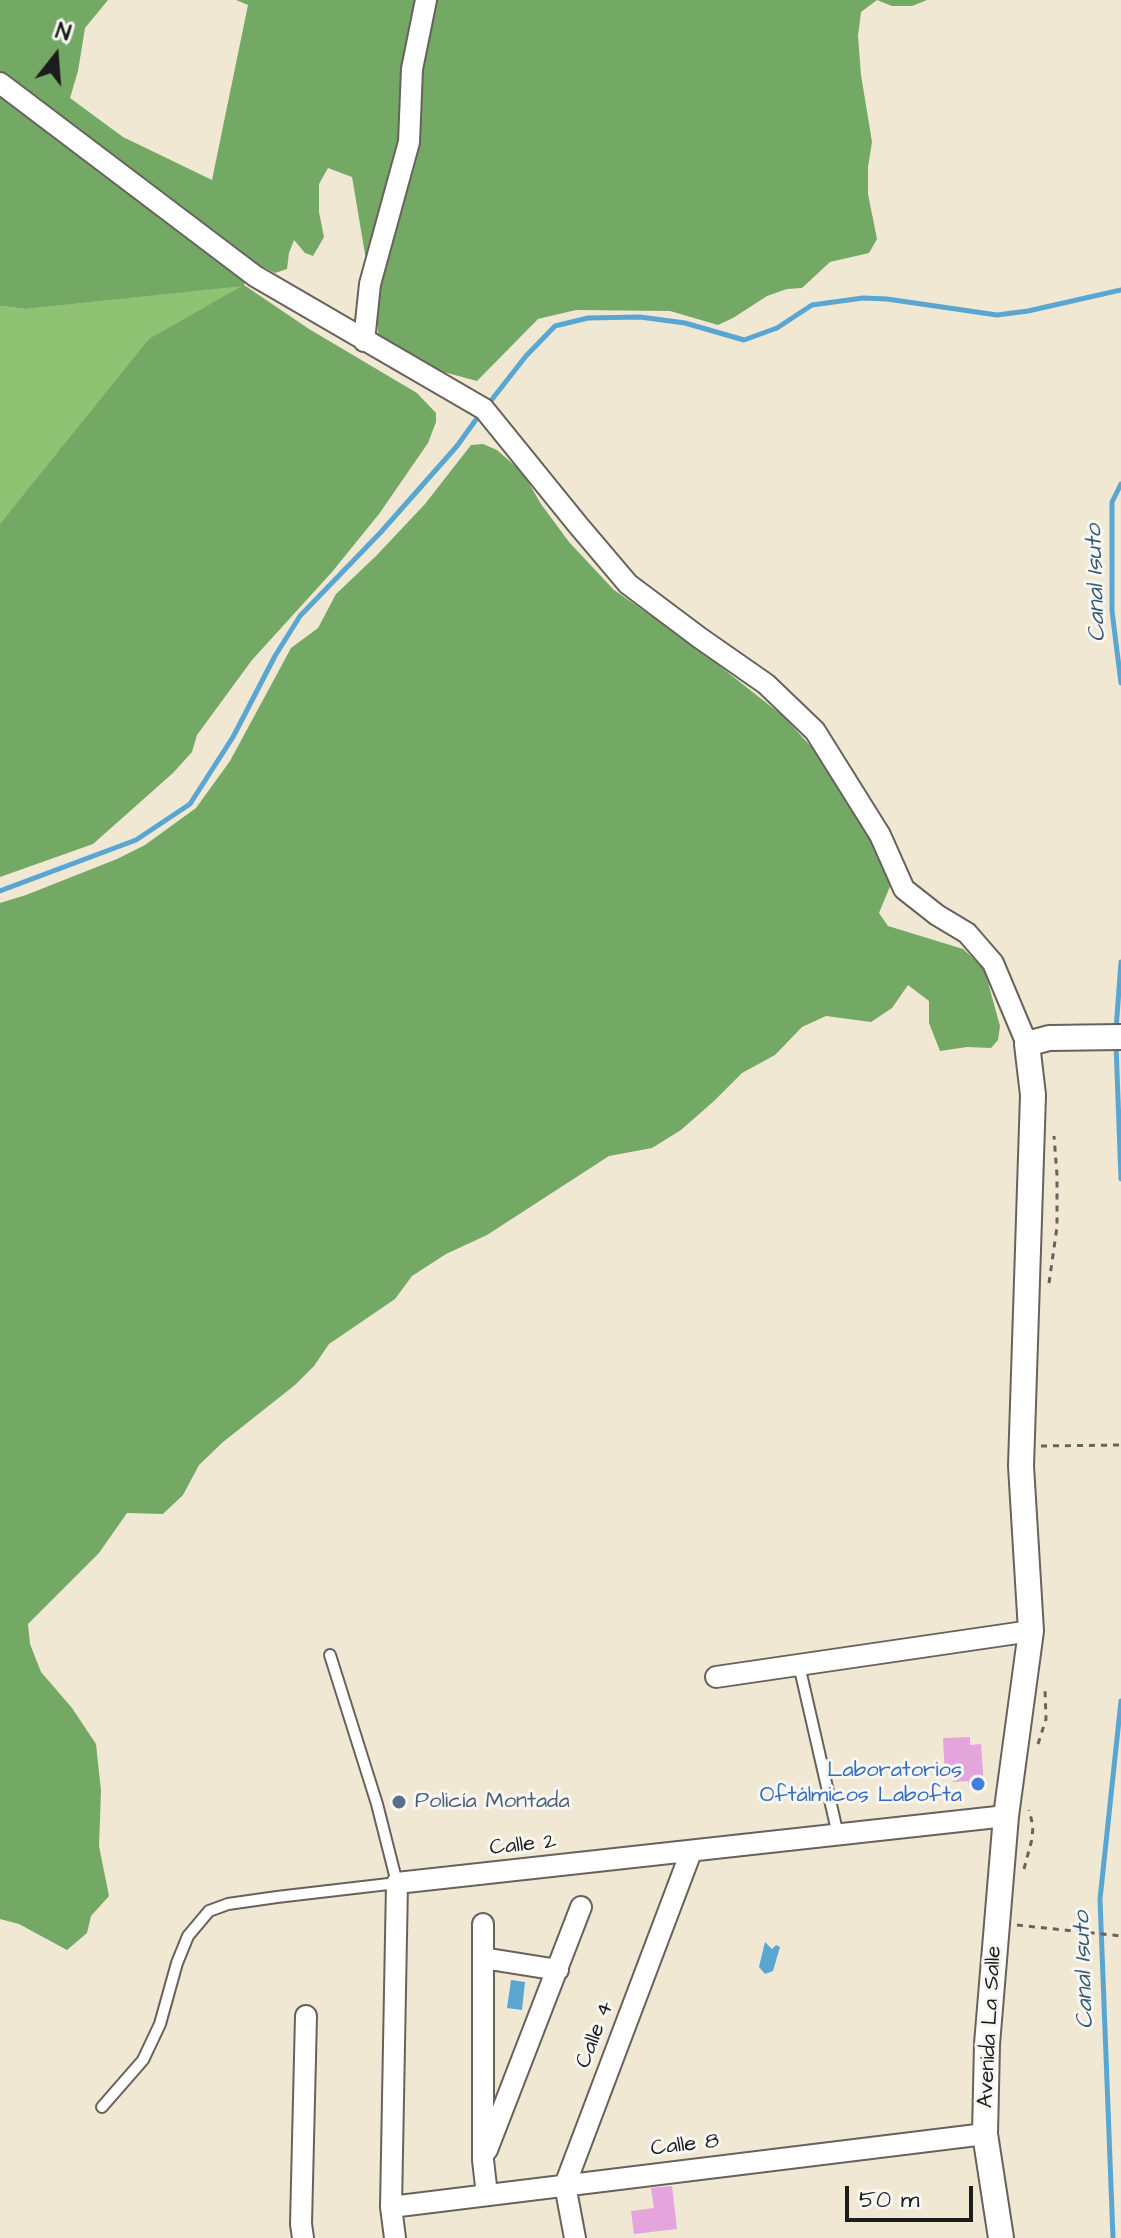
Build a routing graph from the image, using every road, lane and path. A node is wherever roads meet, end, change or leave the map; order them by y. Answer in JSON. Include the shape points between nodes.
{"nodes":[{"id":1,"x":426,"y":0,"type":"edge"},
{"id":2,"x":0,"y":83,"type":"edge"},
{"id":3,"x":364,"y":341,"type":"junction"},
{"id":4,"x":1121,"y":1037,"type":"edge"},
{"id":5,"x":1038,"y":1041,"type":"junction"},
{"id":6,"x":1121,"y":1445,"type":"edge"},
{"id":7,"x":1062,"y":1446,"type":"dead end"},
{"id":8,"x":1031,"y":1631,"type":"junction"},
{"id":9,"x":330,"y":1655,"type":"dead end"},
{"id":10,"x":799,"y":1665,"type":"junction"},
{"id":11,"x":716,"y":1677,"type":"dead end"},
{"id":12,"x":1006,"y":1816,"type":"junction"},
{"id":13,"x":838,"y":1835,"type":"junction"},
{"id":14,"x":691,"y":1852,"type":"junction"},
{"id":15,"x":397,"y":1883,"type":"junction"},
{"id":16,"x":581,"y":1907,"type":"dead end"},
{"id":17,"x":997,"y":1923,"type":"junction"},
{"id":18,"x":483,"y":1924,"type":"dead end"},
{"id":19,"x":1121,"y":1936,"type":"edge"},
{"id":20,"x":483,"y":1958,"type":"junction"},
{"id":21,"x":558,"y":1970,"type":"junction"},
{"id":22,"x":306,"y":2016,"type":"dead end"},
{"id":23,"x":102,"y":2107,"type":"dead end"},
{"id":24,"x":985,"y":2134,"type":"junction"},
{"id":25,"x":483,"y":2160,"type":"junction"},
{"id":26,"x":565,"y":2185,"type":"junction"},
{"id":27,"x":487,"y":2195,"type":"junction"},
{"id":28,"x":391,"y":2207,"type":"junction"},
{"id":29,"x":303,"y":2238,"type":"edge"},
{"id":30,"x":395,"y":2238,"type":"edge"},
{"id":31,"x":575,"y":2238,"type":"edge"},
{"id":32,"x":1001,"y":2238,"type":"edge"}],
"edges":[{"from":1,"to":3,"type":"street","via":[[412,69],[409,142],[370,284]]},
{"from":2,"to":3,"type":"street","via":[[255,276]]},
{"from":3,"to":5,"type":"street","via":[[484,409],[628,584],[766,684],[815,731],[880,835],[904,889],[967,933],[993,963]]},
{"from":4,"to":5,"type":"street"},
{"from":5,"to":8,"type":"street","name":"Avenida La Salle","via":[[1021,1466]]},
{"from":6,"to":7,"type":"path"},
{"from":8,"to":10,"type":"street"},
{"from":8,"to":12,"type":"street","name":"Avenida La Salle"},
{"from":9,"to":15,"type":"lane"},
{"from":10,"to":11,"type":"street"},
{"from":10,"to":13,"type":"lane"},
{"from":12,"to":13,"type":"street","name":"Calle 2"},
{"from":12,"to":17,"type":"street","name":"Avenida La Salle"},
{"from":13,"to":14,"type":"street","name":"Calle 2"},
{"from":14,"to":15,"type":"street","name":"Calle 2"},
{"from":14,"to":26,"type":"street","name":"Calle 4"},
{"from":15,"to":23,"type":"lane","via":[[228,1904],[209,1911],[188,1936],[143,2060]]},
{"from":15,"to":28,"type":"street"},
{"from":16,"to":21,"type":"street"},
{"from":17,"to":19,"type":"path"},
{"from":17,"to":24,"type":"street","name":"Avenida La Salle"},
{"from":18,"to":20,"type":"street"},
{"from":20,"to":21,"type":"street"},
{"from":20,"to":25,"type":"street"},
{"from":21,"to":25,"type":"street"},
{"from":22,"to":29,"type":"street"},
{"from":24,"to":26,"type":"street","name":"Calle 8"},
{"from":24,"to":32,"type":"street","name":"Avenida La Salle"},
{"from":25,"to":27,"type":"street"},
{"from":26,"to":27,"type":"street","name":"Calle 8"},
{"from":26,"to":31,"type":"street"},
{"from":27,"to":28,"type":"street","name":"Calle 8"},
{"from":28,"to":30,"type":"street"}]}
